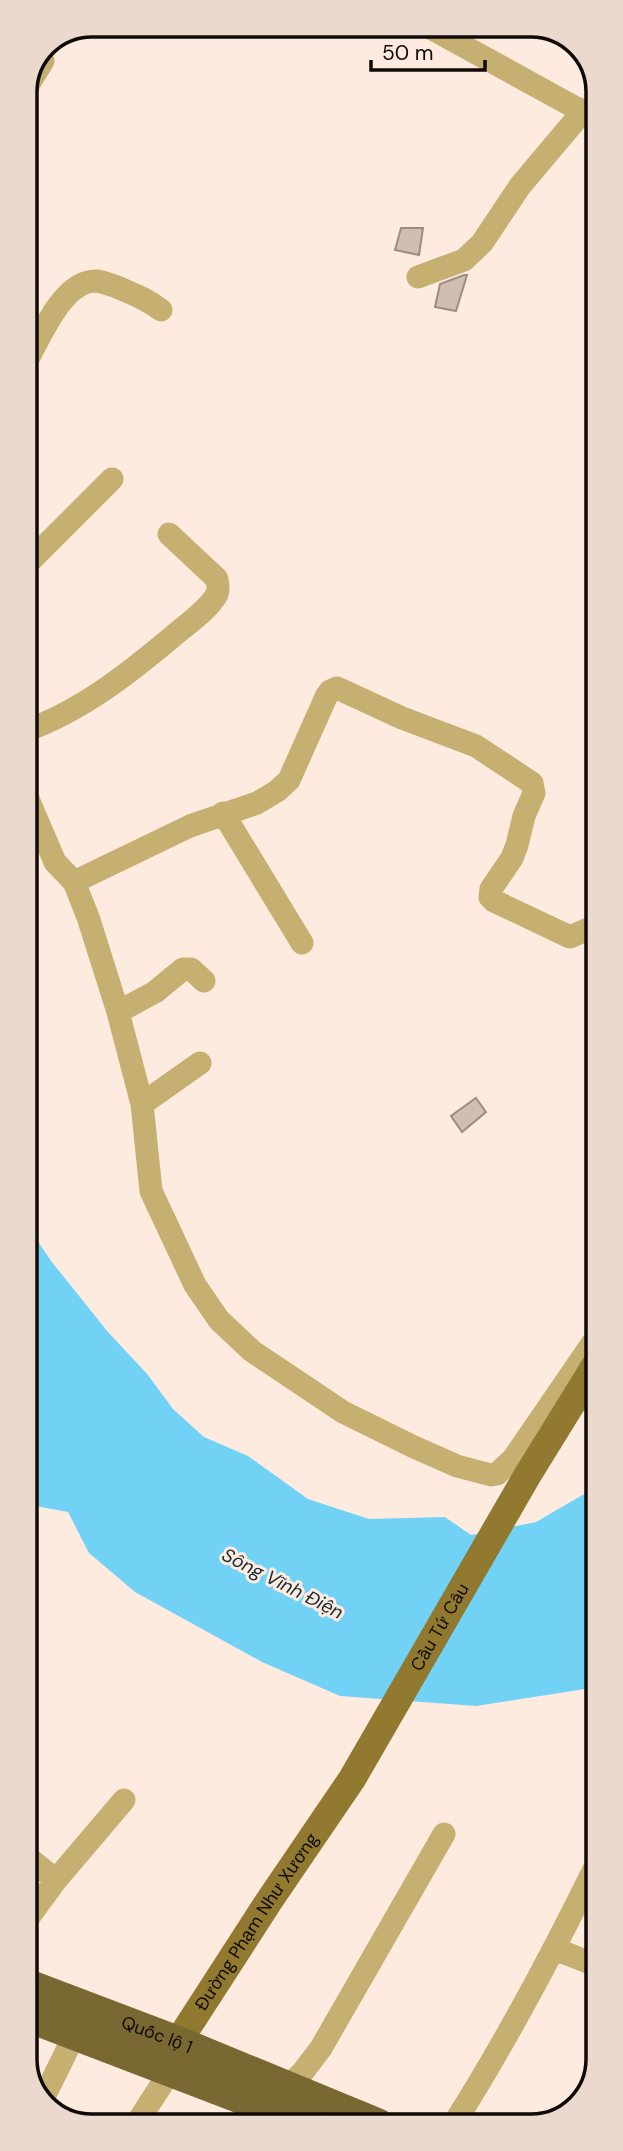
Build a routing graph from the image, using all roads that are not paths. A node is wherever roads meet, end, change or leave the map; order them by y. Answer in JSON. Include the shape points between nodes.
{"nodes":[{"id":1,"x":448,"y":37,"type":"edge"},
{"id":2,"x":586,"y":111,"type":"edge"},
{"id":3,"x":586,"y":116,"type":"edge"},
{"id":4,"x":418,"y":277,"type":"dead end"},
{"id":5,"x":161,"y":310,"type":"dead end"},
{"id":6,"x":37,"y":341,"type":"edge"},
{"id":7,"x":112,"y":479,"type":"dead end"},
{"id":8,"x":169,"y":534,"type":"dead end"},
{"id":9,"x":37,"y":554,"type":"edge"},
{"id":10,"x":37,"y":726,"type":"edge"},
{"id":11,"x":223,"y":813,"type":"junction"},
{"id":12,"x":37,"y":820,"type":"edge"},
{"id":13,"x":74,"y":883,"type":"junction"},
{"id":14,"x":586,"y":930,"type":"edge"},
{"id":15,"x":302,"y":943,"type":"dead end"},
{"id":16,"x":204,"y":981,"type":"dead end"},
{"id":17,"x":118,"y":1012,"type":"junction"},
{"id":18,"x":200,"y":1063,"type":"dead end"},
{"id":19,"x":142,"y":1104,"type":"junction"},
{"id":20,"x":586,"y":1353,"type":"edge"},
{"id":21,"x":586,"y":1380,"type":"edge"},
{"id":22,"x":352,"y":1779,"type":"joint"},
{"id":23,"x":124,"y":1800,"type":"dead end"},
{"id":24,"x":444,"y":1834,"type":"dead end"},
{"id":25,"x":37,"y":1865,"type":"edge"},
{"id":26,"x":57,"y":1880,"type":"junction"},
{"id":27,"x":586,"y":1886,"type":"edge"},
{"id":28,"x":37,"y":1906,"type":"edge"},
{"id":29,"x":555,"y":1949,"type":"junction"},
{"id":30,"x":586,"y":1961,"type":"edge"},
{"id":31,"x":37,"y":1990,"type":"edge"},
{"id":32,"x":37,"y":2019,"type":"edge"},
{"id":33,"x":75,"y":2034,"type":"junction"},
{"id":34,"x":175,"y":2057,"type":"junction"},
{"id":35,"x":47,"y":2091,"type":"edge"},
{"id":36,"x":285,"y":2101,"type":"junction"},
{"id":37,"x":142,"y":2114,"type":"edge"},
{"id":38,"x":301,"y":2114,"type":"edge"},
{"id":39,"x":335,"y":2114,"type":"edge"},
{"id":40,"x":460,"y":2114,"type":"edge"}],
"edges":[{"from":1,"to":2,"type":"street"},
{"from":3,"to":4,"type":"street","via":[[520,186],[482,243],[464,260]]},
{"from":5,"to":6,"type":"street","via":[[142,297],[94,281],[72,292]]},
{"from":7,"to":9,"type":"street"},
{"from":8,"to":10,"type":"street","via":[[217,579],[217,594],[141,664]]},
{"from":11,"to":13,"type":"street"},
{"from":11,"to":14,"type":"street","via":[[265,799],[289,780],[326,697],[333,689],[343,689],[476,746],[532,783],[534,793],[517,845],[491,897],[570,937]]},
{"from":11,"to":15,"type":"street"},
{"from":12,"to":13,"type":"street","via":[[55,862]]},
{"from":13,"to":17,"type":"street"},
{"from":16,"to":17,"type":"street","via":[[183,968],[155,992]]},
{"from":17,"to":19,"type":"street"},
{"from":18,"to":19,"type":"street"},
{"from":19,"to":20,"type":"street","via":[[151,1191],[195,1285],[219,1320],[252,1351],[343,1412],[457,1466],[497,1475],[513,1460]]},
{"from":21,"to":22,"type":"main road","name":"Cầu Tứ Câu"},
{"from":22,"to":34,"type":"main road","name":"Đường Phạm Như Xương","via":[[269,1902]]},
{"from":23,"to":26,"type":"street"},
{"from":24,"to":36,"type":"street","via":[[321,2048]]},
{"from":25,"to":26,"type":"street"},
{"from":26,"to":28,"type":"street"},
{"from":27,"to":29,"type":"street"},
{"from":29,"to":30,"type":"street"},
{"from":29,"to":40,"type":"street"},
{"from":31,"to":34,"type":"highway","name":"Quốc lộ 1"},
{"from":32,"to":33,"type":"highway","name":"Quốc lộ 1"},
{"from":33,"to":34,"type":"highway","name":"Quốc lộ 1"},
{"from":33,"to":35,"type":"street"},
{"from":34,"to":36,"type":"highway","name":"Quốc lộ 1"},
{"from":34,"to":37,"type":"street"},
{"from":36,"to":38,"type":"highway"},
{"from":36,"to":39,"type":"highway"}]}
